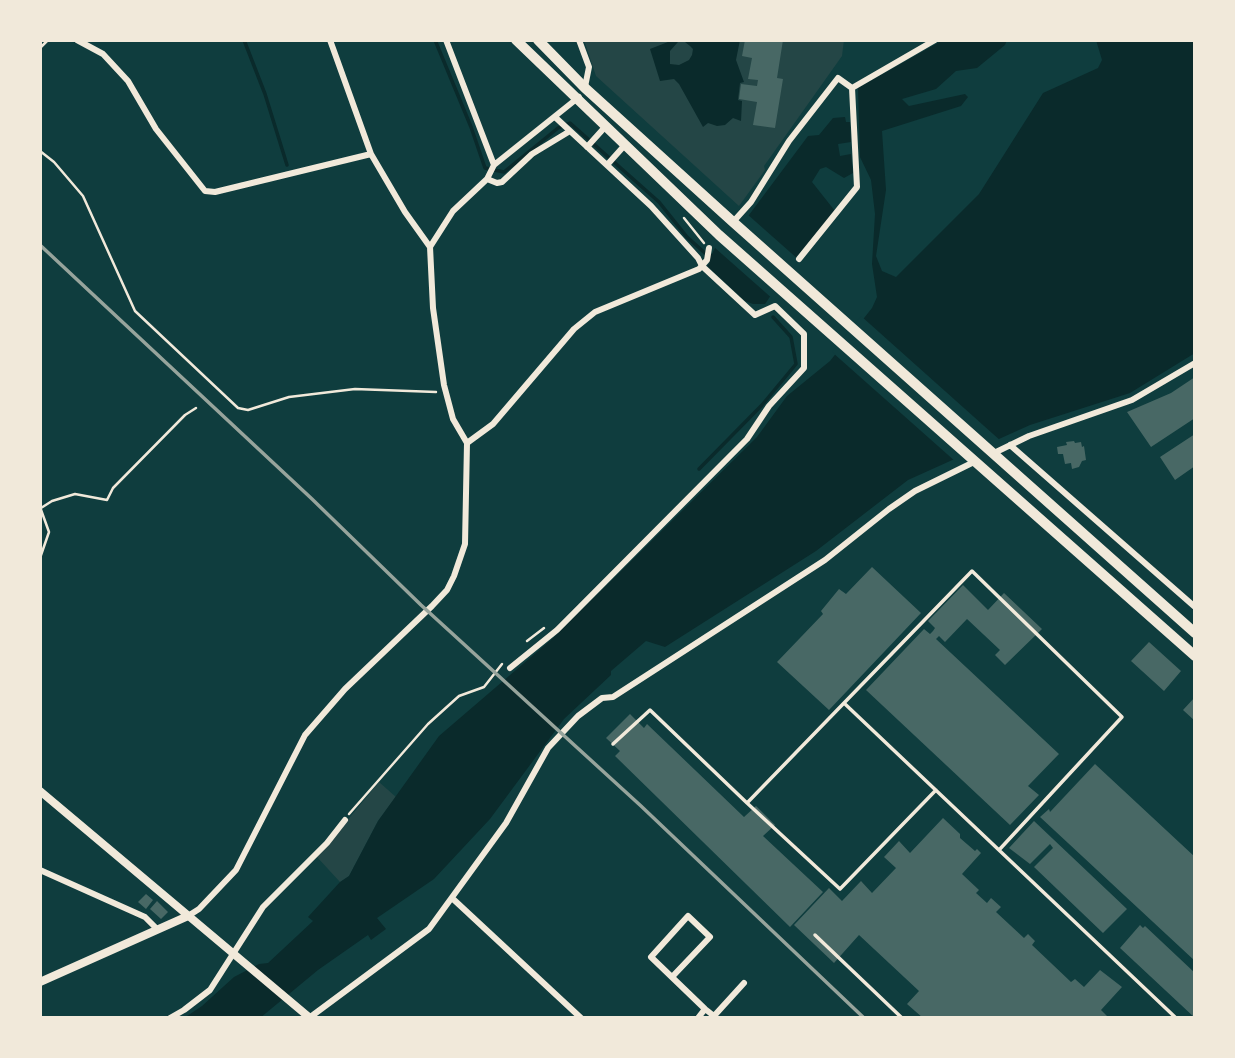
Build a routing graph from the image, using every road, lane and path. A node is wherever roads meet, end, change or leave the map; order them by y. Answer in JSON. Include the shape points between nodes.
{"nodes":[{"id":1,"x":48,"y":40,"type":"edge"},
{"id":2,"x":77,"y":40,"type":"edge"},
{"id":3,"x":330,"y":40,"type":"edge"},
{"id":4,"x":446,"y":40,"type":"edge"},
{"id":5,"x":516,"y":40,"type":"edge"},
{"id":6,"x":538,"y":40,"type":"edge"},
{"id":7,"x":579,"y":40,"type":"edge"},
{"id":8,"x":935,"y":40,"type":"edge"},
{"id":9,"x":40,"y":48,"type":"edge"},
{"id":10,"x":584,"y":88,"type":"junction"},
{"id":11,"x":852,"y":88,"type":"junction"},
{"id":12,"x":577,"y":100,"type":"junction"},
{"id":13,"x":558,"y":119,"type":"junction"},
{"id":14,"x":605,"y":127,"type":"junction"},
{"id":15,"x":569,"y":130,"type":"junction"},
{"id":16,"x":591,"y":143,"type":"junction"},
{"id":17,"x":624,"y":146,"type":"junction"},
{"id":18,"x":40,"y":151,"type":"edge"},
{"id":19,"x":371,"y":154,"type":"junction"},
{"id":20,"x":610,"y":161,"type":"junction"},
{"id":21,"x":494,"y":166,"type":"junction"},
{"id":22,"x":488,"y":176,"type":"junction"},
{"id":23,"x":733,"y":222,"type":"junction"},
{"id":24,"x":691,"y":229,"type":"dead end"},
{"id":25,"x":430,"y":247,"type":"junction"},
{"id":26,"x":707,"y":256,"type":"junction"},
{"id":27,"x":799,"y":259,"type":"dead end"},
{"id":28,"x":1195,"y":363,"type":"edge"},
{"id":29,"x":446,"y":393,"type":"junction"},
{"id":30,"x":196,"y":408,"type":"dead end"},
{"id":31,"x":467,"y":443,"type":"junction"},
{"id":32,"x":1010,"y":445,"type":"junction"},
{"id":33,"x":990,"y":451,"type":"junction"},
{"id":34,"x":972,"y":458,"type":"junction"},
{"id":35,"x":40,"y":508,"type":"edge"},
{"id":36,"x":40,"y":558,"type":"edge"},
{"id":37,"x":1195,"y":607,"type":"edge"},
{"id":38,"x":562,"y":625,"type":"junction"},
{"id":39,"x":1195,"y":633,"type":"edge"},
{"id":40,"x":524,"y":644,"type":"dead end"},
{"id":41,"x":1195,"y":656,"type":"edge"},
{"id":42,"x":508,"y":658,"type":"dead end"},
{"id":43,"x":510,"y":668,"type":"dead end"},
{"id":44,"x":844,"y":704,"type":"junction"},
{"id":45,"x":613,"y":744,"type":"dead end"},
{"id":46,"x":936,"y":790,"type":"junction"},
{"id":47,"x":40,"y":791,"type":"edge"},
{"id":48,"x":747,"y":803,"type":"junction"},
{"id":49,"x":345,"y":820,"type":"joint"},
{"id":50,"x":999,"y":850,"type":"junction"},
{"id":51,"x":40,"y":870,"type":"edge"},
{"id":52,"x":452,"y":898,"type":"junction"},
{"id":53,"x":187,"y":916,"type":"junction"},
{"id":54,"x":157,"y":929,"type":"junction"},
{"id":55,"x":815,"y":935,"type":"dead end"},
{"id":56,"x":237,"y":958,"type":"junction"},
{"id":57,"x":672,"y":977,"type":"junction"},
{"id":58,"x":40,"y":982,"type":"edge"},
{"id":59,"x":744,"y":983,"type":"dead end"},
{"id":60,"x":705,"y":1009,"type":"junction"},
{"id":61,"x":170,"y":1018,"type":"edge"},
{"id":62,"x":309,"y":1018,"type":"edge"},
{"id":63,"x":581,"y":1018,"type":"edge"},
{"id":64,"x":698,"y":1018,"type":"edge"},
{"id":65,"x":902,"y":1018,"type":"edge"},
{"id":66,"x":1176,"y":1018,"type":"edge"}],
"edges":[{"from":1,"to":9,"type":"path"},
{"from":2,"to":19,"type":"street","via":[[103,54],[128,81],[156,129],[205,191]]},
{"from":3,"to":19,"type":"street"},
{"from":4,"to":21,"type":"street"},
{"from":5,"to":12,"type":"main road"},
{"from":6,"to":10,"type":"main road"},
{"from":7,"to":10,"type":"street","via":[[589,66]]},
{"from":8,"to":11,"type":"street"},
{"from":10,"to":12,"type":"street"},
{"from":10,"to":23,"type":"main road"},
{"from":11,"to":23,"type":"street","via":[[838,78]]},
{"from":11,"to":27,"type":"street","via":[[857,187]]},
{"from":12,"to":13,"type":"street"},
{"from":12,"to":14,"type":"main road"},
{"from":13,"to":15,"type":"street"},
{"from":13,"to":21,"type":"street"},
{"from":14,"to":16,"type":"street"},
{"from":14,"to":17,"type":"main road"},
{"from":15,"to":16,"type":"street"},
{"from":15,"to":22,"type":"street","via":[[532,154],[502,182]]},
{"from":16,"to":20,"type":"street"},
{"from":17,"to":20,"type":"street"},
{"from":17,"to":34,"type":"main road"},
{"from":18,"to":29,"type":"path","via":[[83,196],[135,311],[238,408],[248,410],[289,397],[355,388]]},
{"from":19,"to":25,"type":"street"},
{"from":20,"to":26,"type":"street","via":[[698,258]]},
{"from":21,"to":22,"type":"street"},
{"from":22,"to":25,"type":"street","via":[[453,211]]},
{"from":23,"to":33,"type":"main road"},
{"from":24,"to":26,"type":"path"},
{"from":25,"to":29,"type":"street","via":[[433,307]]},
{"from":26,"to":31,"type":"street","via":[[671,278],[594,312],[493,424]]},
{"from":26,"to":38,"type":"street","via":[[755,314],[775,306],[804,334],[804,368],[769,406],[747,439]]},
{"from":28,"to":32,"type":"street","via":[[1132,400]]},
{"from":29,"to":31,"type":"street","via":[[453,419]]},
{"from":30,"to":35,"type":"path","via":[[113,488],[107,500],[75,494]]},
{"from":31,"to":53,"type":"street","via":[[465,544],[447,590],[345,689],[305,735],[236,870]]},
{"from":32,"to":33,"type":"street"},
{"from":32,"to":37,"type":"street"},
{"from":33,"to":39,"type":"main road"},
{"from":34,"to":41,"type":"main road"},
{"from":34,"to":52,"type":"street","via":[[915,491],[825,561],[578,716],[548,748],[506,823]]},
{"from":35,"to":36,"type":"path","via":[[49,531]]},
{"from":38,"to":40,"type":"path","via":[[540,630]]},
{"from":38,"to":43,"type":"street"},
{"from":42,"to":49,"type":"path","via":[[484,687],[459,696],[428,724]]},
{"from":44,"to":46,"type":"lane"},
{"from":44,"to":48,"type":"lane"},
{"from":44,"to":50,"type":"lane","via":[[972,571],[1122,716]]},
{"from":45,"to":48,"type":"lane","via":[[650,710]]},
{"from":46,"to":48,"type":"lane","via":[[840,889]]},
{"from":46,"to":50,"type":"lane"},
{"from":47,"to":53,"type":"street"},
{"from":49,"to":56,"type":"street","via":[[263,907],[236,946]]},
{"from":50,"to":66,"type":"lane"},
{"from":51,"to":54,"type":"street","via":[[145,916]]},
{"from":52,"to":62,"type":"street","via":[[429,929]]},
{"from":52,"to":63,"type":"street"},
{"from":53,"to":54,"type":"street"},
{"from":53,"to":56,"type":"street"},
{"from":54,"to":58,"type":"street"},
{"from":55,"to":65,"type":"lane"},
{"from":56,"to":61,"type":"street","via":[[210,989]]},
{"from":56,"to":62,"type":"street"},
{"from":57,"to":57,"type":"street","via":[[651,957],[688,916],[710,936]]},
{"from":57,"to":60,"type":"street"},
{"from":59,"to":60,"type":"street","via":[[714,1016]]},
{"from":60,"to":64,"type":"street"}]}
